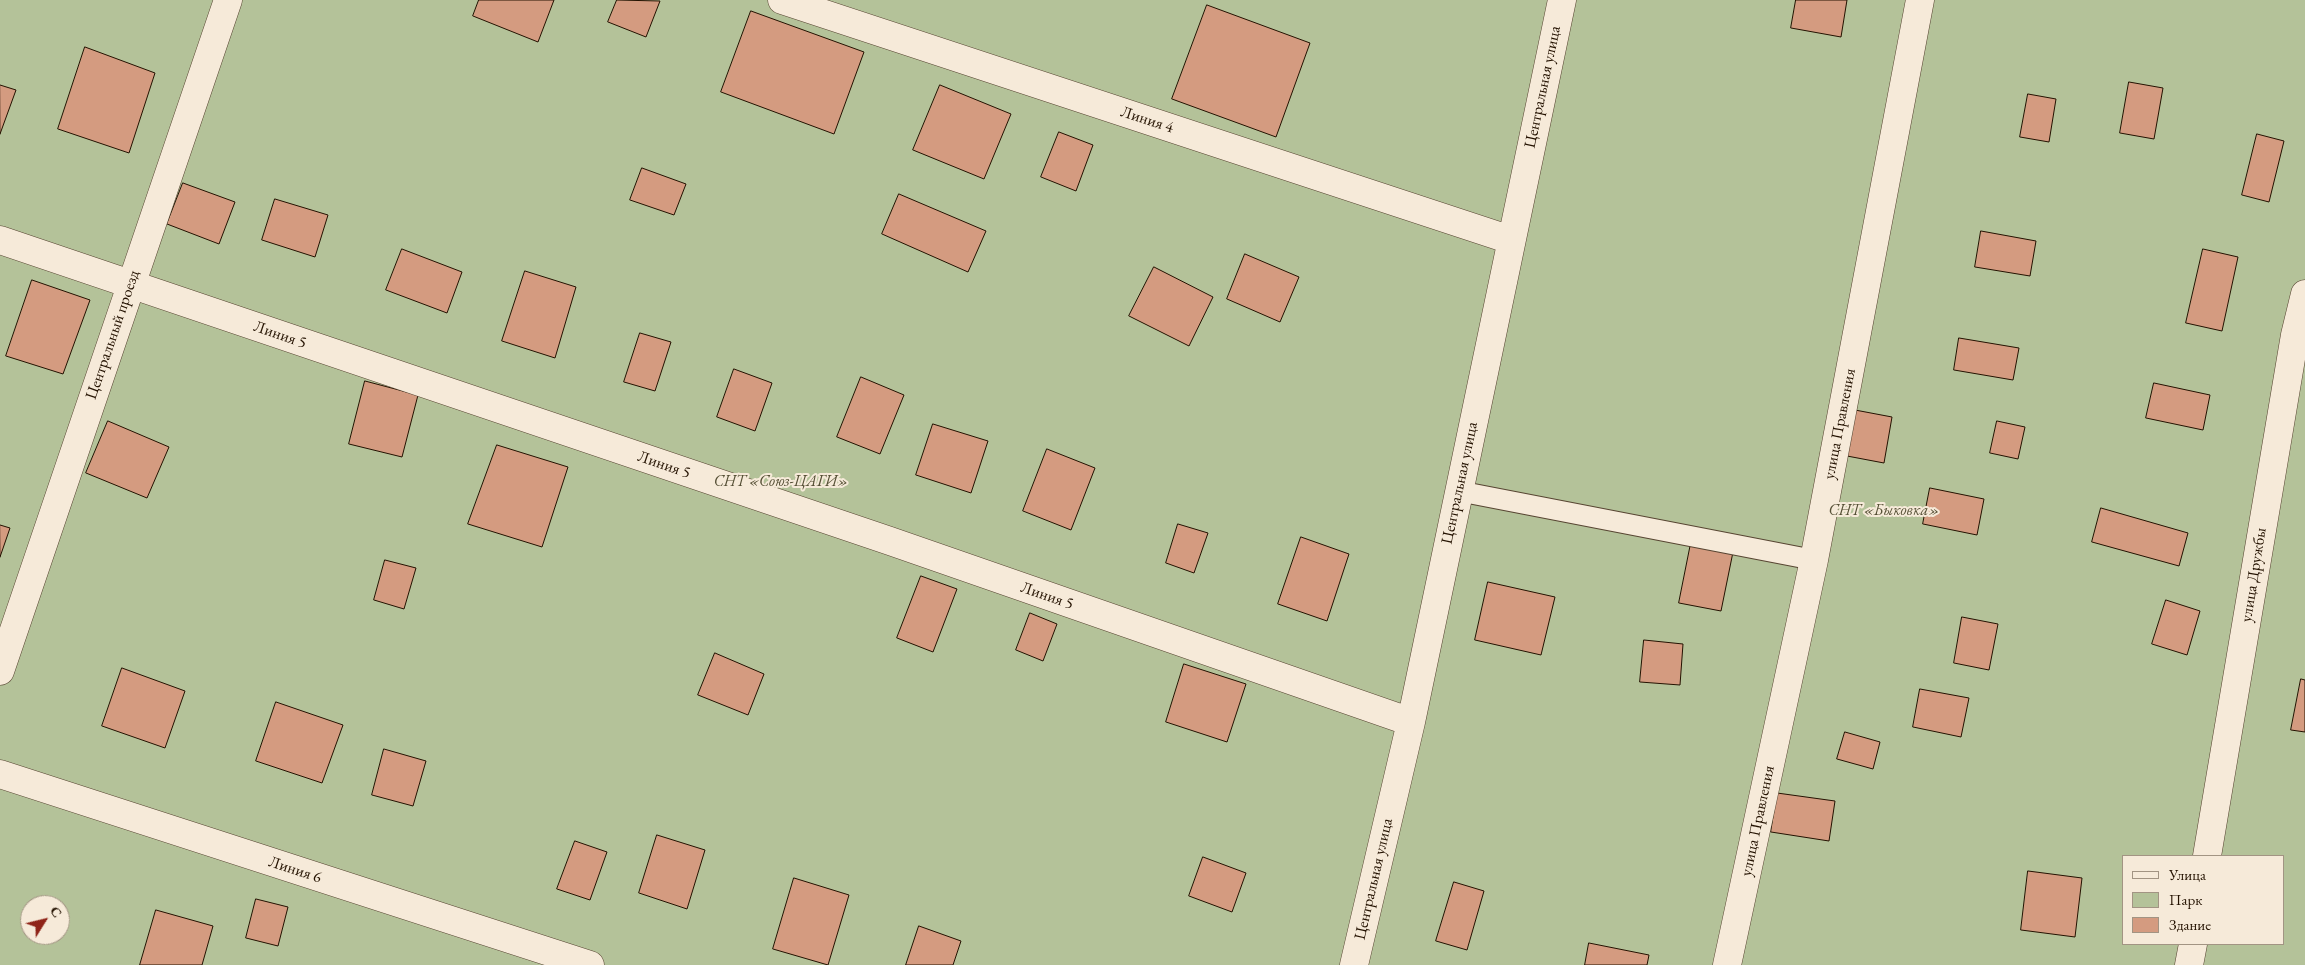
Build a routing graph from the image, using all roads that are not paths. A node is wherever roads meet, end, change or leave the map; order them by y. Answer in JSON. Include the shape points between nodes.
{"nodes":[{"id":1,"x":228,"y":0,"type":"edge"},
{"id":2,"x":782,"y":0,"type":"edge"},
{"id":3,"x":1562,"y":0,"type":"edge"},
{"id":4,"x":1920,"y":0,"type":"edge"},
{"id":5,"x":0,"y":240,"type":"edge"},
{"id":6,"x":1511,"y":240,"type":"junction"},
{"id":7,"x":130,"y":285,"type":"junction"},
{"id":8,"x":2305,"y":294,"type":"edge"},
{"id":9,"x":1458,"y":491,"type":"junction"},
{"id":10,"x":1814,"y":560,"type":"junction"},
{"id":11,"x":0,"y":671,"type":"edge"},
{"id":12,"x":1411,"y":722,"type":"junction"},
{"id":13,"x":0,"y":774,"type":"edge"},
{"id":14,"x":2207,"y":855,"type":"edge"},
{"id":15,"x":2193,"y":945,"type":"edge"},
{"id":16,"x":590,"y":965,"type":"edge"},
{"id":17,"x":1354,"y":965,"type":"edge"},
{"id":18,"x":1727,"y":965,"type":"edge"},
{"id":19,"x":2189,"y":965,"type":"edge"}],
"edges":[{"from":1,"to":7,"type":"street","name":"Центральный проезд"},
{"from":2,"to":6,"type":"street","name":"Линия 4"},
{"from":3,"to":6,"type":"street","name":"Центральная улица"},
{"from":4,"to":10,"type":"street","name":"улица Правления"},
{"from":5,"to":7,"type":"street","name":"Линия 5"},
{"from":6,"to":9,"type":"street","name":"Центральная улица"},
{"from":7,"to":11,"type":"street","name":"Центральный проезд"},
{"from":7,"to":12,"type":"street","name":"Линия 5","via":[[890,541]]},
{"from":8,"to":14,"type":"street","name":"улица Дружбы","via":[[2294,335]]},
{"from":9,"to":10,"type":"lane"},
{"from":9,"to":12,"type":"street","name":"Центральная улица"},
{"from":10,"to":18,"type":"street","name":"улица Правления"},
{"from":12,"to":17,"type":"street","name":"Центральная улица"},
{"from":13,"to":16,"type":"street","name":"Линия 6"},
{"from":15,"to":19,"type":"street"}]}
